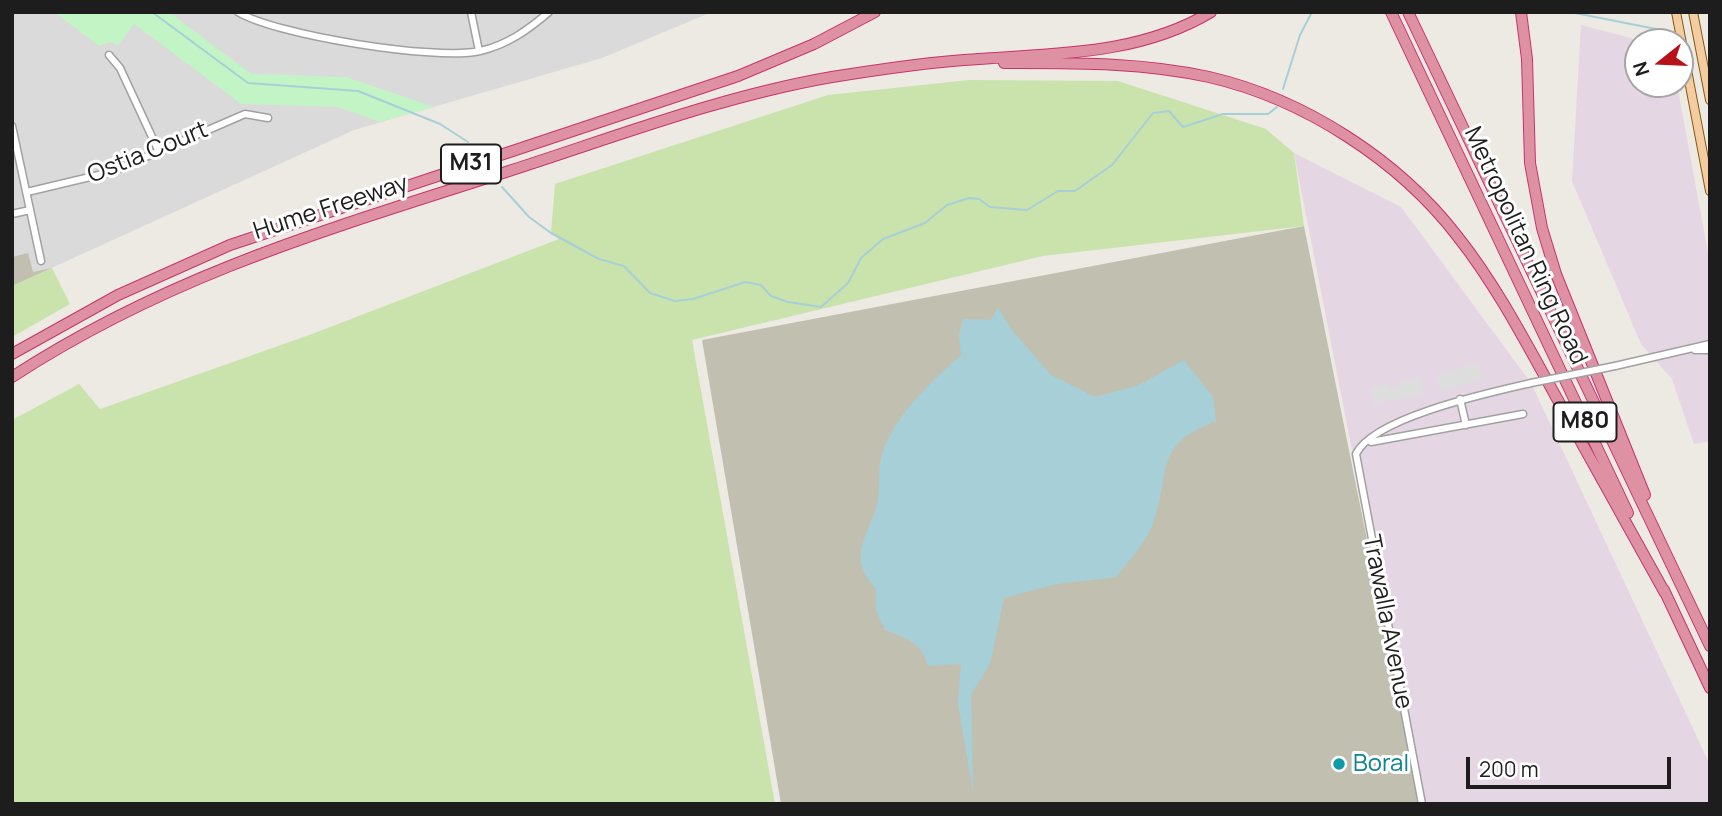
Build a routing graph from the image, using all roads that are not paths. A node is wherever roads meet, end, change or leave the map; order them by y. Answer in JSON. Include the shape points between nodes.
{"nodes":[{"id":1,"x":238,"y":12,"type":"edge"},
{"id":2,"x":471,"y":12,"type":"edge"},
{"id":3,"x":549,"y":12,"type":"edge"},
{"id":4,"x":875,"y":12,"type":"edge"},
{"id":5,"x":1211,"y":12,"type":"edge"},
{"id":6,"x":1391,"y":12,"type":"edge"},
{"id":7,"x":1408,"y":12,"type":"edge"},
{"id":8,"x":1521,"y":12,"type":"edge"},
{"id":9,"x":1693,"y":12,"type":"edge"},
{"id":10,"x":479,"y":51,"type":"junction"},
{"id":11,"x":109,"y":55,"type":"dead end"},
{"id":12,"x":925,"y":64,"type":"junction"},
{"id":13,"x":1705,"y":76,"type":"junction"},
{"id":14,"x":1694,"y":78,"type":"edge"},
{"id":15,"x":1692,"y":98,"type":"edge"},
{"id":16,"x":1710,"y":100,"type":"edge"},
{"id":17,"x":268,"y":118,"type":"dead end"},
{"id":18,"x":12,"y":126,"type":"edge"},
{"id":19,"x":159,"y":152,"type":"junction"},
{"id":20,"x":1710,"y":191,"type":"edge"},
{"id":21,"x":27,"y":192,"type":"junction"},
{"id":22,"x":30,"y":210,"type":"junction"},
{"id":23,"x":12,"y":214,"type":"edge"},
{"id":24,"x":41,"y":261,"type":"dead end"},
{"id":25,"x":1710,"y":344,"type":"edge"},
{"id":26,"x":1710,"y":350,"type":"edge"},
{"id":27,"x":1689,"y":351,"type":"junction"},
{"id":28,"x":12,"y":354,"type":"edge"},
{"id":29,"x":12,"y":377,"type":"edge"},
{"id":30,"x":1460,"y":399,"type":"junction"},
{"id":31,"x":1523,"y":414,"type":"dead end"},
{"id":32,"x":1466,"y":425,"type":"junction"},
{"id":33,"x":1366,"y":443,"type":"junction"},
{"id":34,"x":1665,"y":593,"type":"junction"},
{"id":35,"x":1691,"y":607,"type":"junction"},
{"id":36,"x":1710,"y":646,"type":"edge"},
{"id":37,"x":1710,"y":688,"type":"edge"},
{"id":38,"x":1422,"y":804,"type":"edge"}],
"edges":[{"from":1,"to":10,"type":"street","via":[[267,24],[379,47],[428,54]]},
{"from":2,"to":10,"type":"street"},
{"from":3,"to":10,"type":"street","via":[[513,39]]},
{"from":4,"to":28,"type":"highway","name":"Hume Freeway","number":"M31","via":[[738,76],[230,245],[118,295]]},
{"from":5,"to":12,"type":"highway","via":[[1181,29],[1130,44]]},
{"from":6,"to":34,"type":"highway","name":"Metropolitan Ring Road","number":"M80"},
{"from":7,"to":35,"type":"highway","name":"Metropolitan Ring Road","number":"M80"},
{"from":8,"to":35,"type":"highway","via":[[1530,163],[1542,228],[1560,285]]},
{"from":9,"to":13,"type":"main road"},
{"from":11,"to":19,"type":"street","via":[[120,68]]},
{"from":12,"to":29,"type":"highway","name":"Hume Freeway","number":"M31","via":[[833,77],[742,98],[276,247],[131,308]]},
{"from":12,"to":34,"type":"highway","via":[[1108,63],[1211,78],[1273,98],[1368,152],[1442,217],[1473,257]]},
{"from":13,"to":14,"type":"main road"},
{"from":13,"to":16,"type":"main road"},
{"from":15,"to":20,"type":"main road"},
{"from":17,"to":19,"type":"street","name":"Ostia Court","via":[[245,114]]},
{"from":18,"to":21,"type":"street"},
{"from":19,"to":21,"type":"street","name":"Ostia Court","via":[[111,172]]},
{"from":21,"to":22,"type":"street"},
{"from":22,"to":23,"type":"street"},
{"from":22,"to":24,"type":"street"},
{"from":25,"to":27,"type":"street"},
{"from":26,"to":27,"type":"street"},
{"from":27,"to":30,"type":"street","bridge":true},
{"from":30,"to":32,"type":"street"},
{"from":30,"to":33,"type":"street","via":[[1423,412]]},
{"from":31,"to":32,"type":"street"},
{"from":32,"to":33,"type":"street"},
{"from":33,"to":38,"type":"street","name":"Trawalla Avenue","via":[[1356,454],[1357,467]]},
{"from":34,"to":37,"type":"highway","name":"Metropolitan Ring Road","number":"M80"},
{"from":35,"to":36,"type":"highway","name":"Metropolitan Ring Road","number":"M80"}]}
